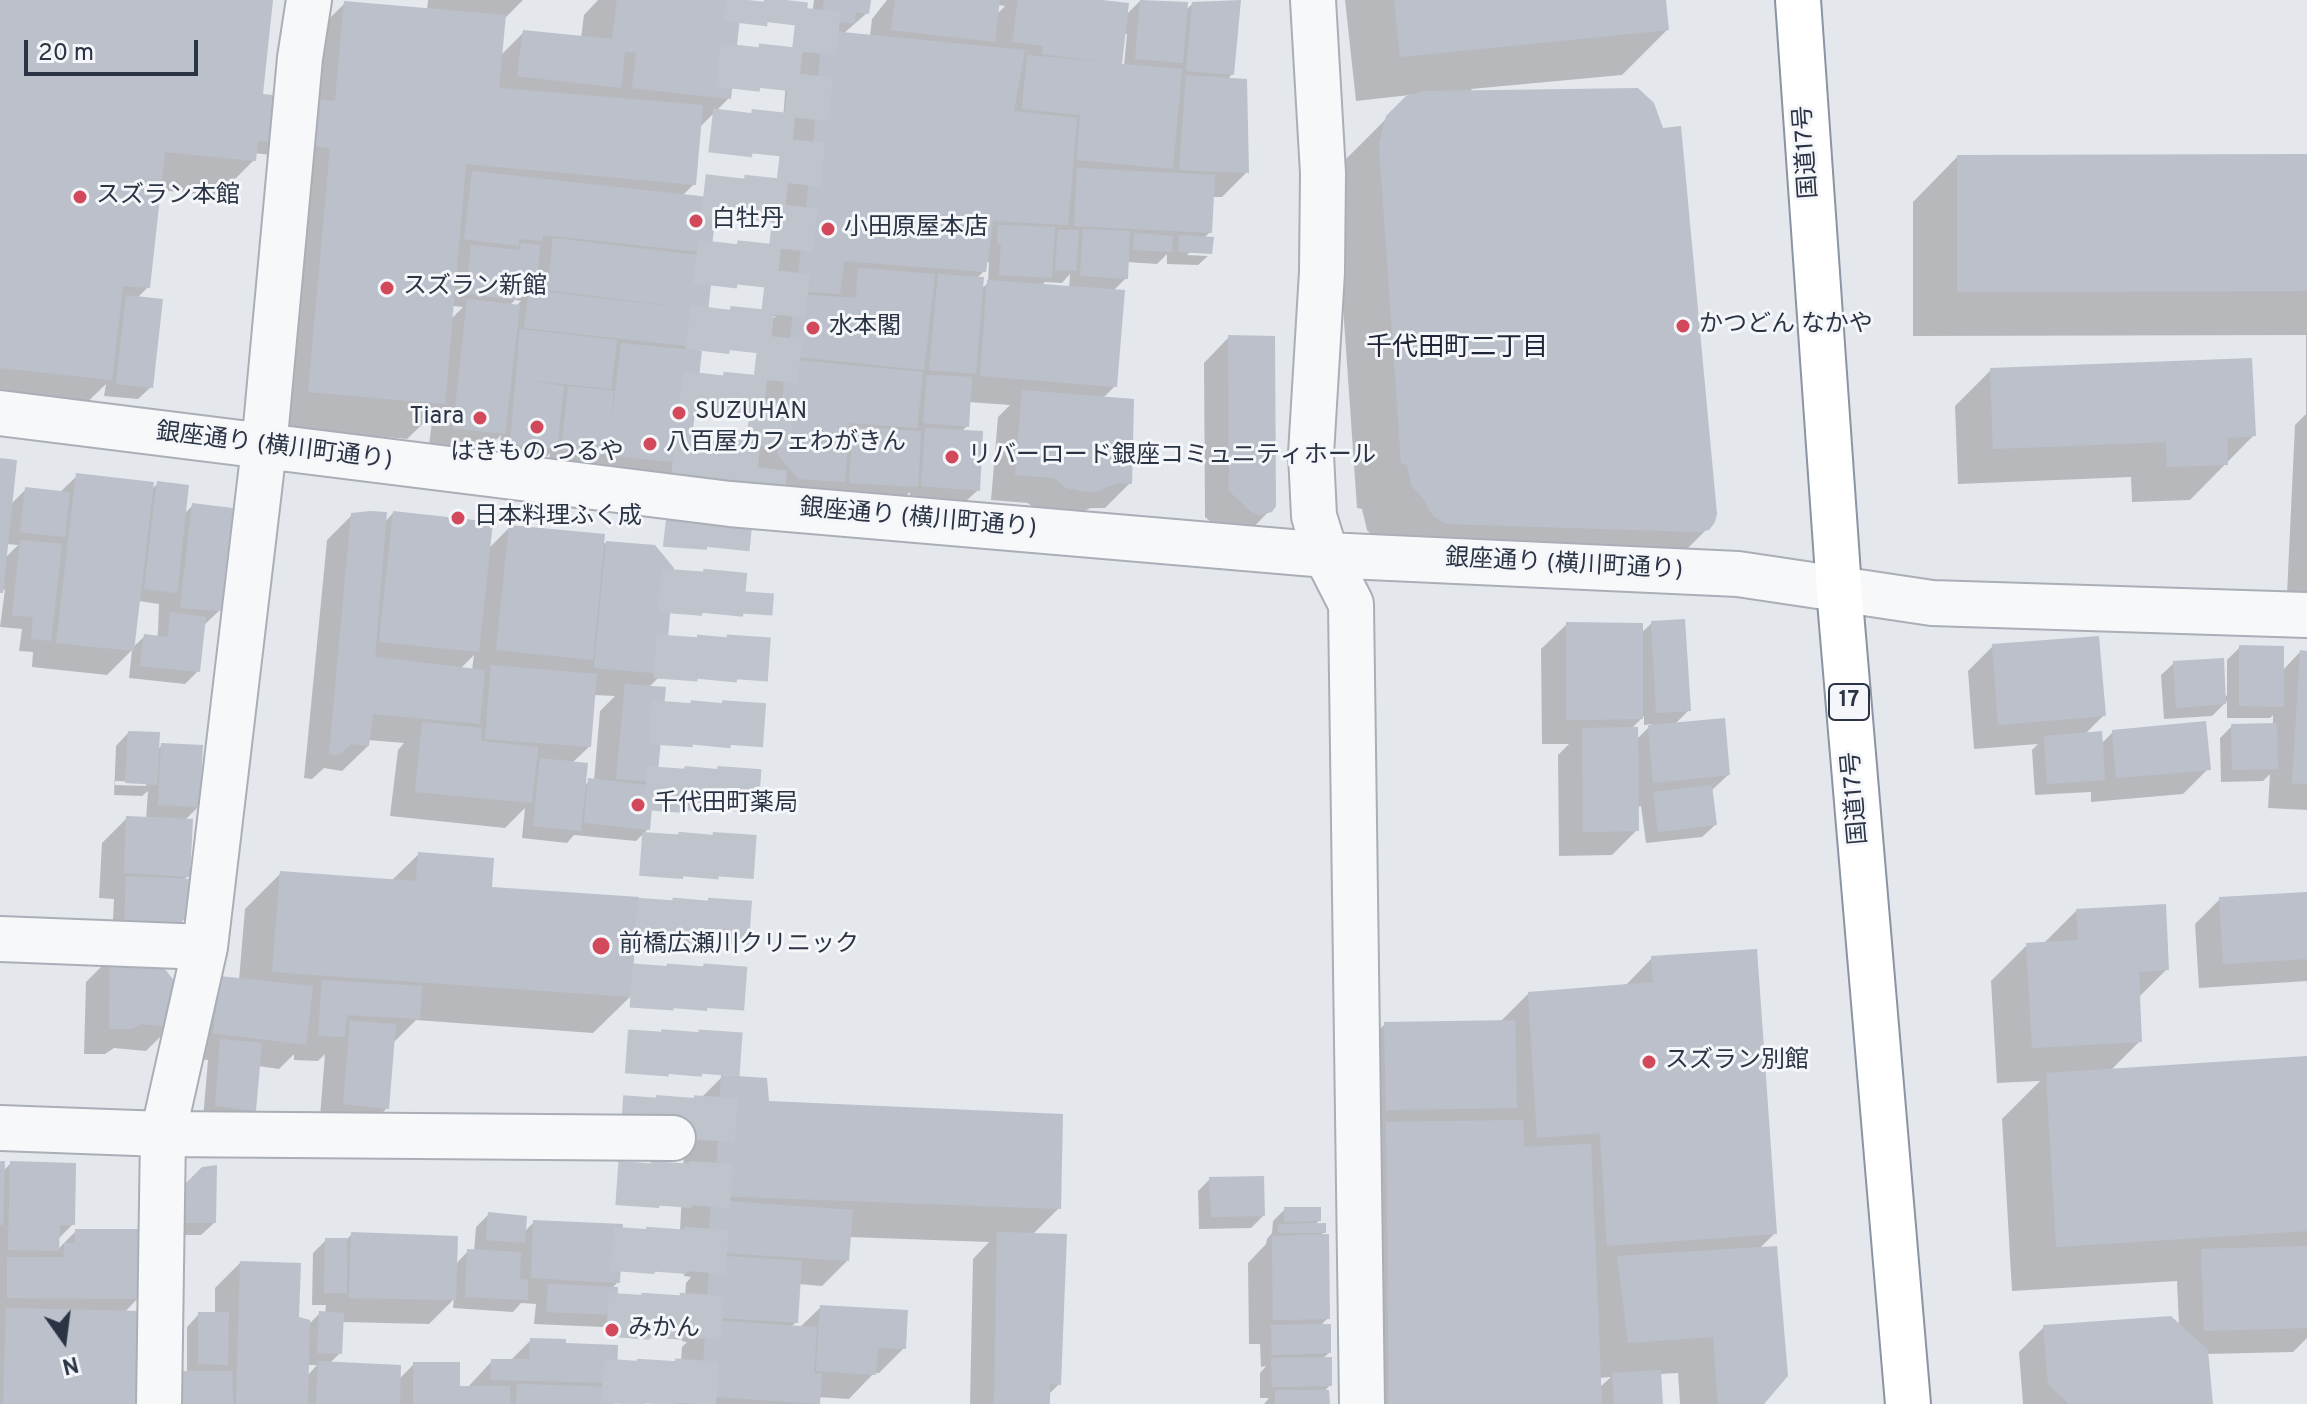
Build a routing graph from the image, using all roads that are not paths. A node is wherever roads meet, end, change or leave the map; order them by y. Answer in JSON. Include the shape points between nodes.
{"nodes":[{"id":1,"x":309,"y":0,"type":"edge"},
{"id":2,"x":1313,"y":0,"type":"edge"},
{"id":3,"x":1798,"y":0,"type":"edge"},
{"id":4,"x":0,"y":413,"type":"edge"},
{"id":5,"x":264,"y":448,"type":"junction"},
{"id":6,"x":1326,"y":555,"type":"junction"},
{"id":7,"x":1839,"y":589,"type":"junction"},
{"id":8,"x":2307,"y":615,"type":"edge"},
{"id":9,"x":0,"y":939,"type":"edge"},
{"id":10,"x":205,"y":947,"type":"junction"},
{"id":11,"x":0,"y":1128,"type":"edge"},
{"id":12,"x":163,"y":1134,"type":"junction"},
{"id":13,"x":673,"y":1138,"type":"dead end"},
{"id":14,"x":159,"y":1404,"type":"edge"},
{"id":15,"x":1362,"y":1404,"type":"edge"},
{"id":16,"x":1908,"y":1404,"type":"edge"}],
"edges":[{"from":1,"to":5,"type":"street"},
{"from":2,"to":6,"type":"street","via":[[1323,173],[1311,454],[1314,516]]},
{"from":3,"to":7,"type":"highway","name":"国道17号","number":"17"},
{"from":4,"to":5,"type":"street","name":"銀座通り (横川町通り)"},
{"from":5,"to":6,"type":"street","name":"銀座通り (横川町通り)","via":[[730,504]]},
{"from":5,"to":10,"type":"street"},
{"from":6,"to":7,"type":"street","name":"銀座通り (横川町通り)","via":[[1738,574]]},
{"from":6,"to":15,"type":"street","via":[[1351,604]]},
{"from":7,"to":8,"type":"street","name":"銀座通り (横川町通り)","via":[[1932,603]]},
{"from":7,"to":16,"type":"highway","name":"国道17号","number":"17"},
{"from":9,"to":10,"type":"street"},
{"from":10,"to":12,"type":"street"},
{"from":11,"to":12,"type":"street"},
{"from":12,"to":13,"type":"street"},
{"from":12,"to":14,"type":"street"}]}
